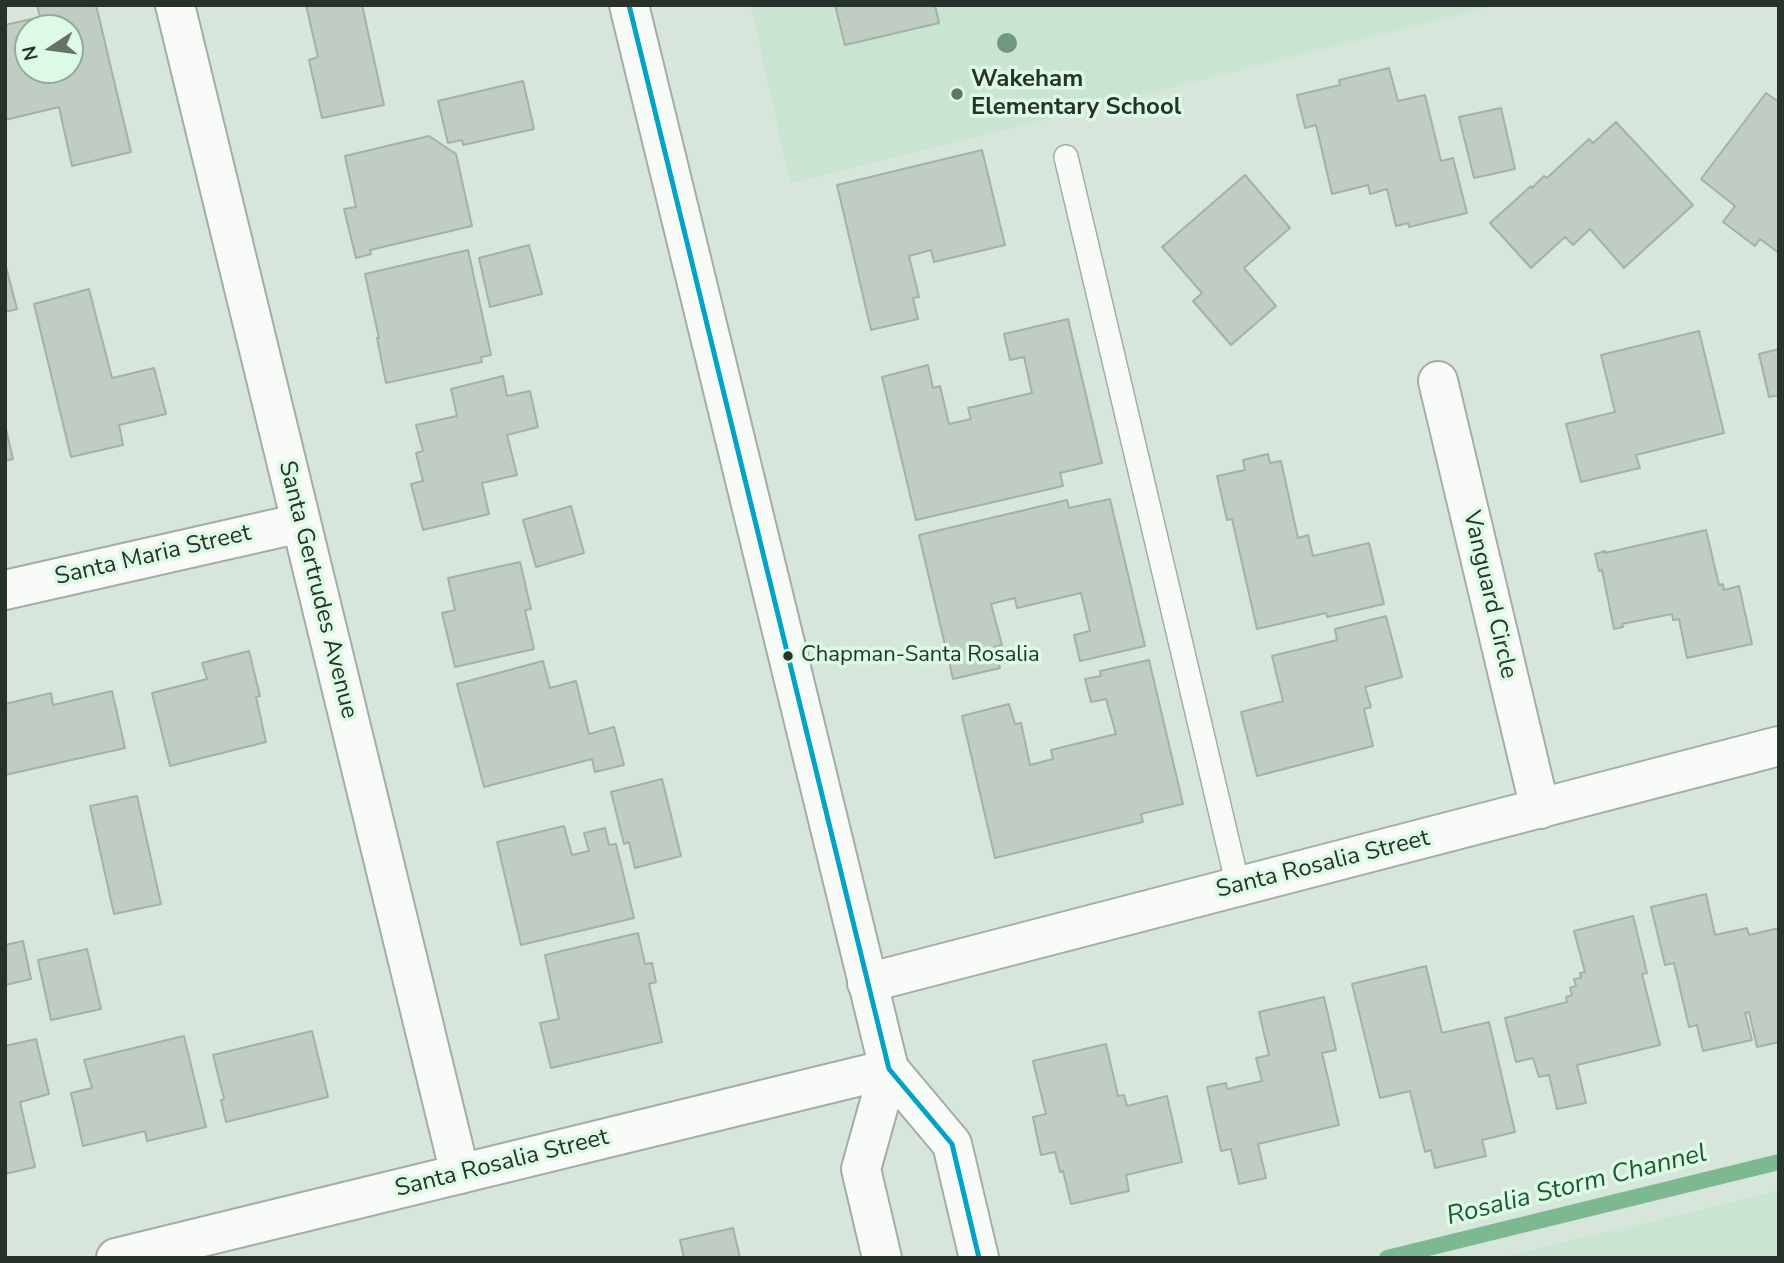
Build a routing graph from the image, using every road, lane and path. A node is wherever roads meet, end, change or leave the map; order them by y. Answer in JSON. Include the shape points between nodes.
{"nodes":[{"id":1,"x":175,"y":5,"type":"edge"},
{"id":2,"x":629,"y":5,"type":"edge"},
{"id":3,"x":1066,"y":157,"type":"dead end"},
{"id":4,"x":1438,"y":381,"type":"dead end"},
{"id":5,"x":301,"y":523,"type":"junction"},
{"id":6,"x":5,"y":590,"type":"edge"},
{"id":7,"x":1779,"y":746,"type":"edge"},
{"id":8,"x":1540,"y":809,"type":"junction"},
{"id":9,"x":1238,"y":887,"type":"junction"},
{"id":10,"x":867,"y":983,"type":"junction"},
{"id":11,"x":889,"y":1069,"type":"junction"},
{"id":12,"x":460,"y":1174,"type":"junction"},
{"id":13,"x":116,"y":1258,"type":"edge"},
{"id":14,"x":882,"y":1258,"type":"edge"},
{"id":15,"x":979,"y":1258,"type":"edge"}],
"edges":[{"from":1,"to":5,"type":"street","name":"Santa Gertrudes Avenue"},
{"from":2,"to":10,"type":"street"},
{"from":3,"to":9,"type":"lane"},
{"from":4,"to":8,"type":"street","name":"Vanguard Circle"},
{"from":5,"to":6,"type":"street","name":"Santa Maria Street"},
{"from":5,"to":12,"type":"street","name":"Santa Gertrudes Avenue"},
{"from":7,"to":8,"type":"street","name":"Santa Rosalia Street"},
{"from":8,"to":9,"type":"street","name":"Santa Rosalia Street"},
{"from":9,"to":10,"type":"street","name":"Santa Rosalia Street"},
{"from":10,"to":11,"type":"street"},
{"from":11,"to":12,"type":"street","name":"Santa Rosalia Street"},
{"from":11,"to":14,"type":"street","via":[[861,1169]]},
{"from":11,"to":15,"type":"street","via":[[952,1144]]},
{"from":12,"to":13,"type":"street","name":"Santa Rosalia Street"}]}
